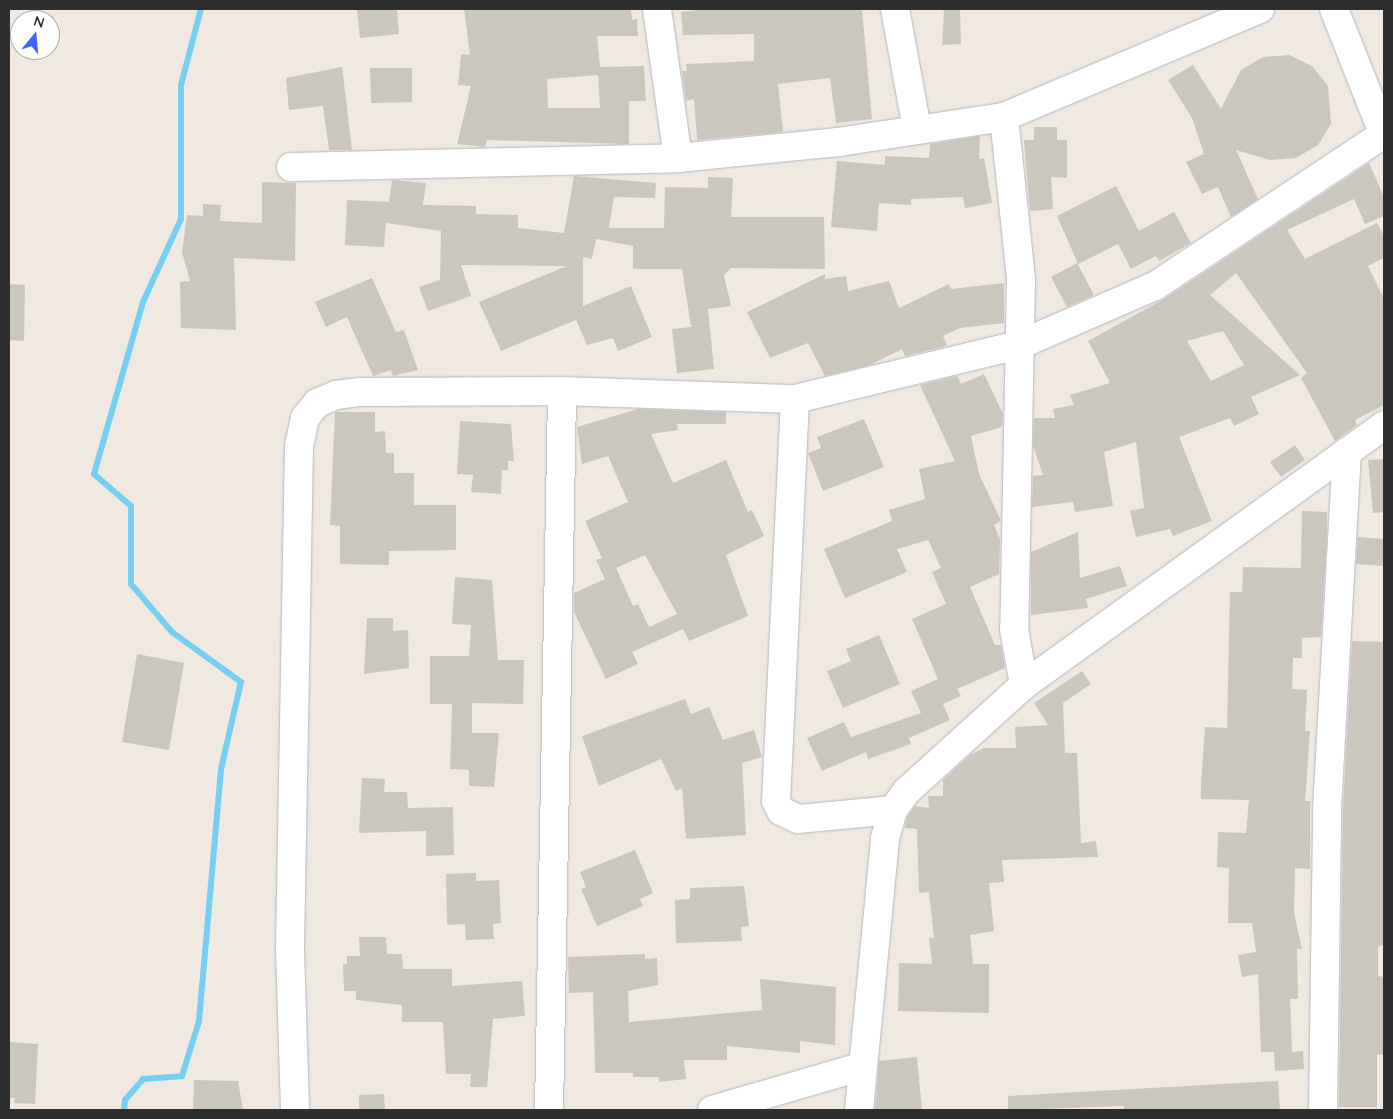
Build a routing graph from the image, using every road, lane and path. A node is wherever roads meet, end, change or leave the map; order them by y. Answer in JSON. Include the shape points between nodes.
{"nodes":[{"id":1,"x":657,"y":9,"type":"edge"},
{"id":2,"x":896,"y":9,"type":"edge"},
{"id":3,"x":1260,"y":9,"type":"edge"},
{"id":4,"x":1334,"y":9,"type":"edge"},
{"id":5,"x":1375,"y":83,"type":"edge"},
{"id":6,"x":1004,"y":117,"type":"junction"},
{"id":7,"x":917,"y":129,"type":"junction"},
{"id":8,"x":1384,"y":135,"type":"edge"},
{"id":9,"x":678,"y":158,"type":"junction"},
{"id":10,"x":290,"y":167,"type":"dead end"},
{"id":11,"x":1019,"y":345,"type":"junction"},
{"id":12,"x":562,"y":390,"type":"junction"},
{"id":13,"x":795,"y":399,"type":"junction"},
{"id":14,"x":1384,"y":425,"type":"edge"},
{"id":15,"x":1347,"y":452,"type":"junction"},
{"id":16,"x":1024,"y":685,"type":"junction"},
{"id":17,"x":893,"y":810,"type":"junction"},
{"id":18,"x":860,"y":1067,"type":"junction"},
{"id":19,"x":295,"y":1110,"type":"edge"},
{"id":20,"x":549,"y":1110,"type":"edge"},
{"id":21,"x":712,"y":1110,"type":"edge"},
{"id":22,"x":859,"y":1110,"type":"edge"},
{"id":23,"x":1323,"y":1110,"type":"edge"}],
"edges":[{"from":1,"to":9,"type":"street"},
{"from":2,"to":7,"type":"street"},
{"from":3,"to":6,"type":"street"},
{"from":4,"to":5,"type":"street"},
{"from":5,"to":8,"type":"street"},
{"from":6,"to":7,"type":"street"},
{"from":6,"to":11,"type":"street","via":[[1021,279]]},
{"from":7,"to":9,"type":"street"},
{"from":8,"to":11,"type":"street","via":[[1155,286]]},
{"from":9,"to":10,"type":"street"},
{"from":11,"to":13,"type":"street"},
{"from":11,"to":16,"type":"street","via":[[1014,629]]},
{"from":12,"to":13,"type":"street"},
{"from":12,"to":19,"type":"street","via":[[336,395],[317,403],[305,418],[299,446],[291,937]]},
{"from":12,"to":20,"type":"street"},
{"from":13,"to":17,"type":"street","via":[[776,801],[781,811],[798,819]]},
{"from":14,"to":15,"type":"street"},
{"from":15,"to":16,"type":"street"},
{"from":15,"to":23,"type":"street","via":[[1327,810]]},
{"from":16,"to":17,"type":"street","via":[[907,791]]},
{"from":17,"to":18,"type":"street","via":[[885,838]]},
{"from":18,"to":21,"type":"street"},
{"from":18,"to":22,"type":"street"}]}
